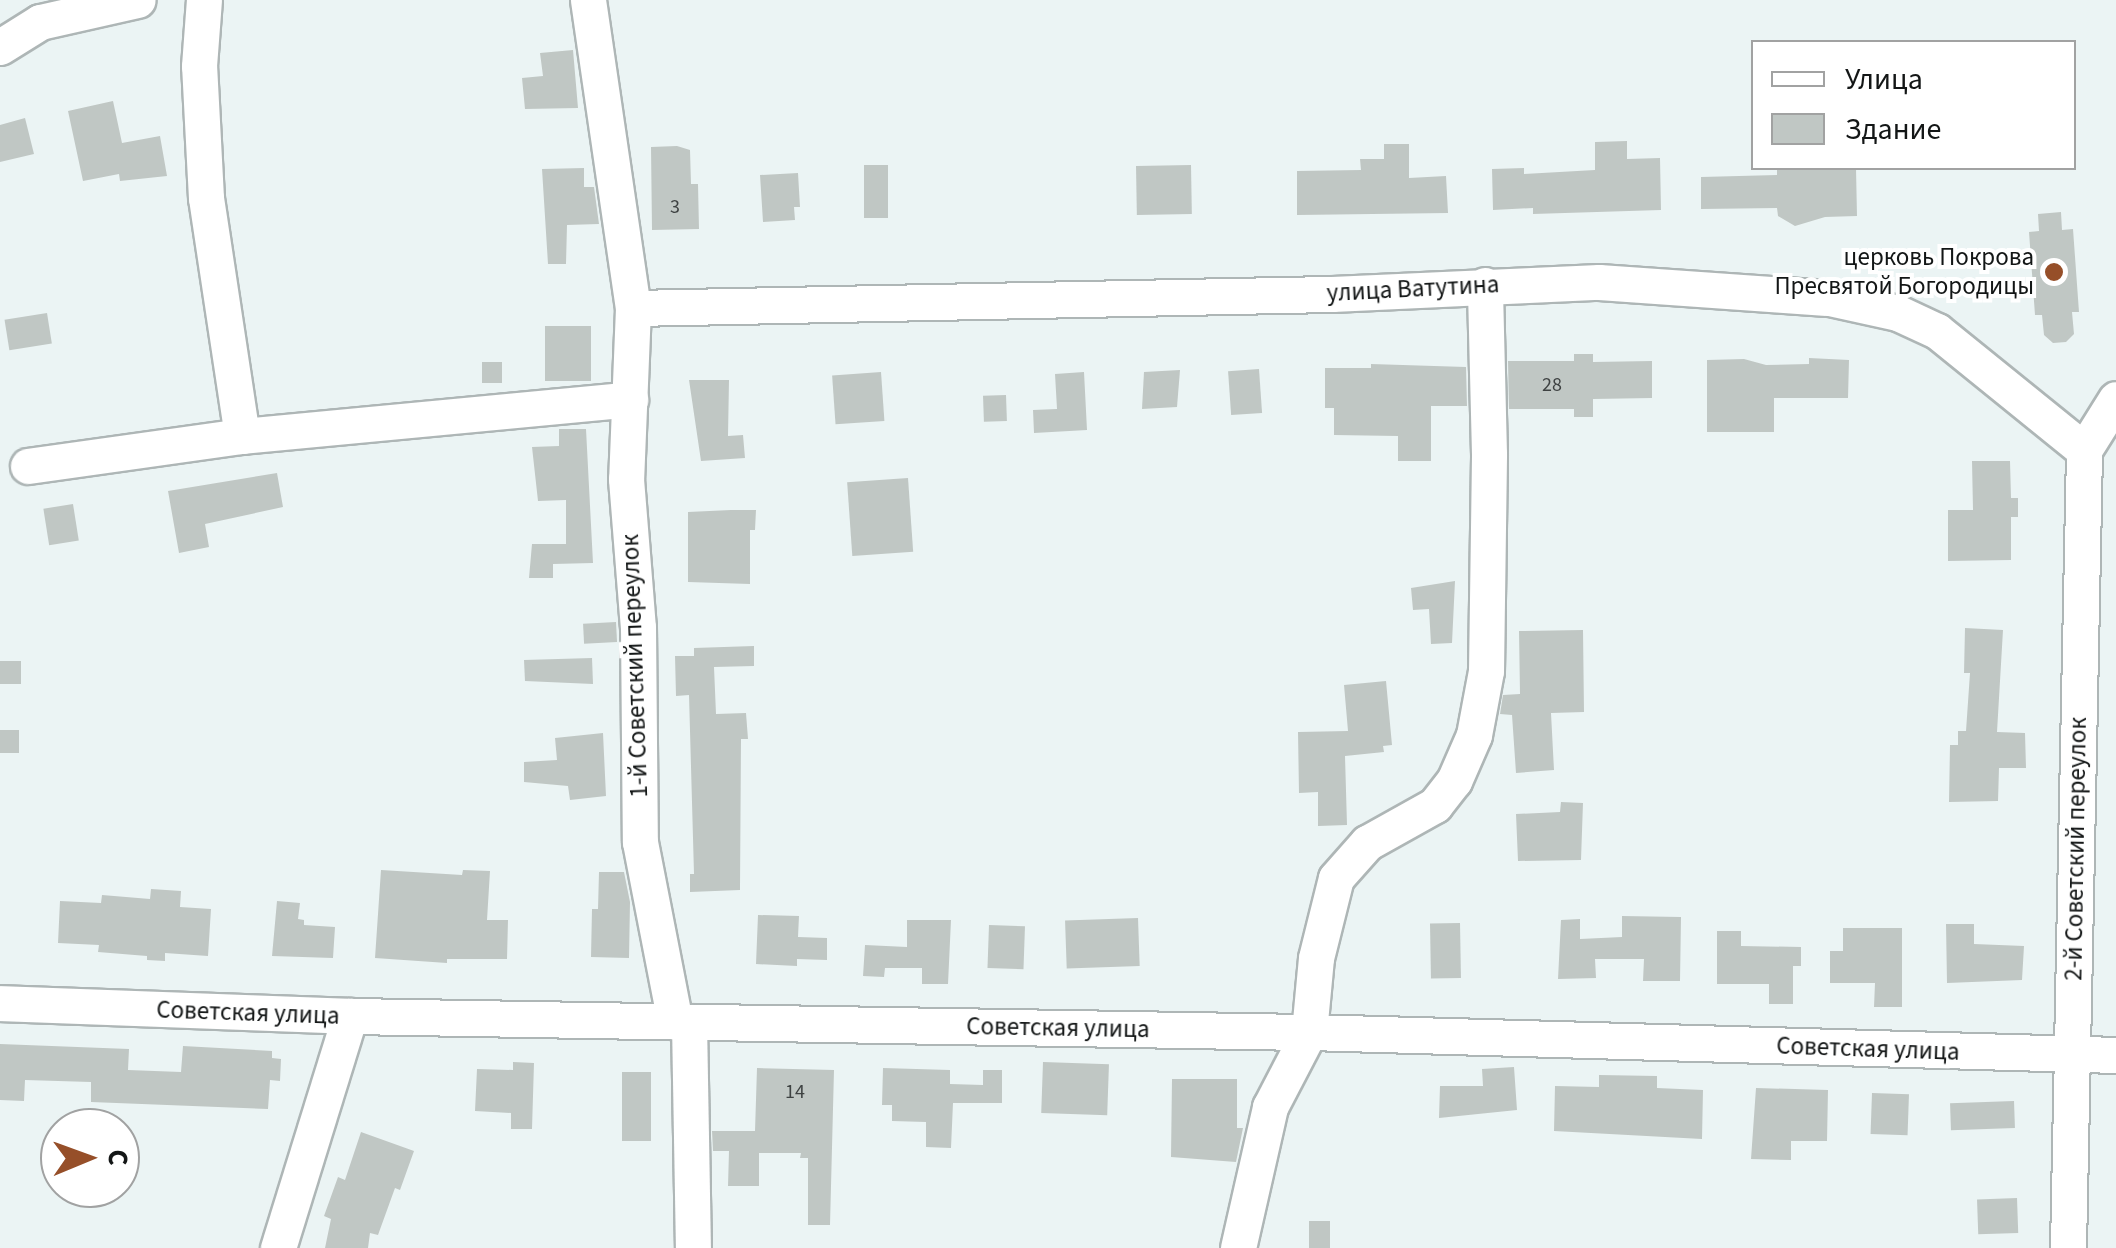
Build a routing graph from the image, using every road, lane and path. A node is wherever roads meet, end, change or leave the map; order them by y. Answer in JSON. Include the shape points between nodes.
{"nodes":[{"id":1,"x":138,"y":0,"type":"edge"},
{"id":2,"x":204,"y":0,"type":"edge"},
{"id":3,"x":588,"y":0,"type":"edge"},
{"id":4,"x":0,"y":47,"type":"edge"},
{"id":5,"x":1485,"y":284,"type":"junction"},
{"id":6,"x":633,"y":308,"type":"junction"},
{"id":7,"x":630,"y":398,"type":"junction"},
{"id":8,"x":2116,"y":399,"type":"edge"},
{"id":9,"x":242,"y":436,"type":"junction"},
{"id":10,"x":2084,"y":450,"type":"junction"},
{"id":11,"x":28,"y":466,"type":"dead end"},
{"id":12,"x":0,"y":1003,"type":"edge"},
{"id":13,"x":350,"y":1016,"type":"junction"},
{"id":14,"x":682,"y":1022,"type":"junction"},
{"id":15,"x":1309,"y":1032,"type":"junction"},
{"id":16,"x":2116,"y":1054,"type":"edge"},
{"id":17,"x":2072,"y":1055,"type":"junction"},
{"id":18,"x":278,"y":1248,"type":"edge"},
{"id":19,"x":693,"y":1248,"type":"edge"},
{"id":20,"x":1238,"y":1248,"type":"edge"},
{"id":21,"x":2068,"y":1248,"type":"edge"}],
"edges":[{"from":1,"to":4,"type":"street","via":[[40,22]]},
{"from":2,"to":9,"type":"street","via":[[199,66],[206,198]]},
{"from":3,"to":6,"type":"street","name":"1-й Советский переулок"},
{"from":5,"to":6,"type":"street","name":"улица Ватутина","via":[[1332,294]]},
{"from":5,"to":10,"type":"street","name":"улица Ватутина","via":[[1600,282],[1829,298],[1898,313],[1937,331]]},
{"from":5,"to":15,"type":"street","via":[[1486,671],[1474,735],[1436,805],[1367,843],[1336,878],[1316,958]]},
{"from":6,"to":7,"type":"street","name":"1-й Советский переулок"},
{"from":7,"to":9,"type":"street"},
{"from":7,"to":14,"type":"street","name":"1-й Советский переулок","via":[[626,479],[638,627],[640,842]]},
{"from":8,"to":10,"type":"street"},
{"from":9,"to":11,"type":"street"},
{"from":10,"to":17,"type":"street","name":"2-й Советский переулок"},
{"from":12,"to":13,"type":"street","name":"Советская улица"},
{"from":13,"to":14,"type":"street","name":"Советская улица"},
{"from":13,"to":18,"type":"street"},
{"from":14,"to":15,"type":"street","name":"Советская улица"},
{"from":14,"to":19,"type":"street","name":"1-й Советский переулок"},
{"from":15,"to":17,"type":"street","name":"Советская улица"},
{"from":15,"to":20,"type":"street","via":[[1270,1106]]},
{"from":16,"to":17,"type":"street","name":"Советская улица"},
{"from":17,"to":21,"type":"street","name":"2-й Советский переулок"}]}
